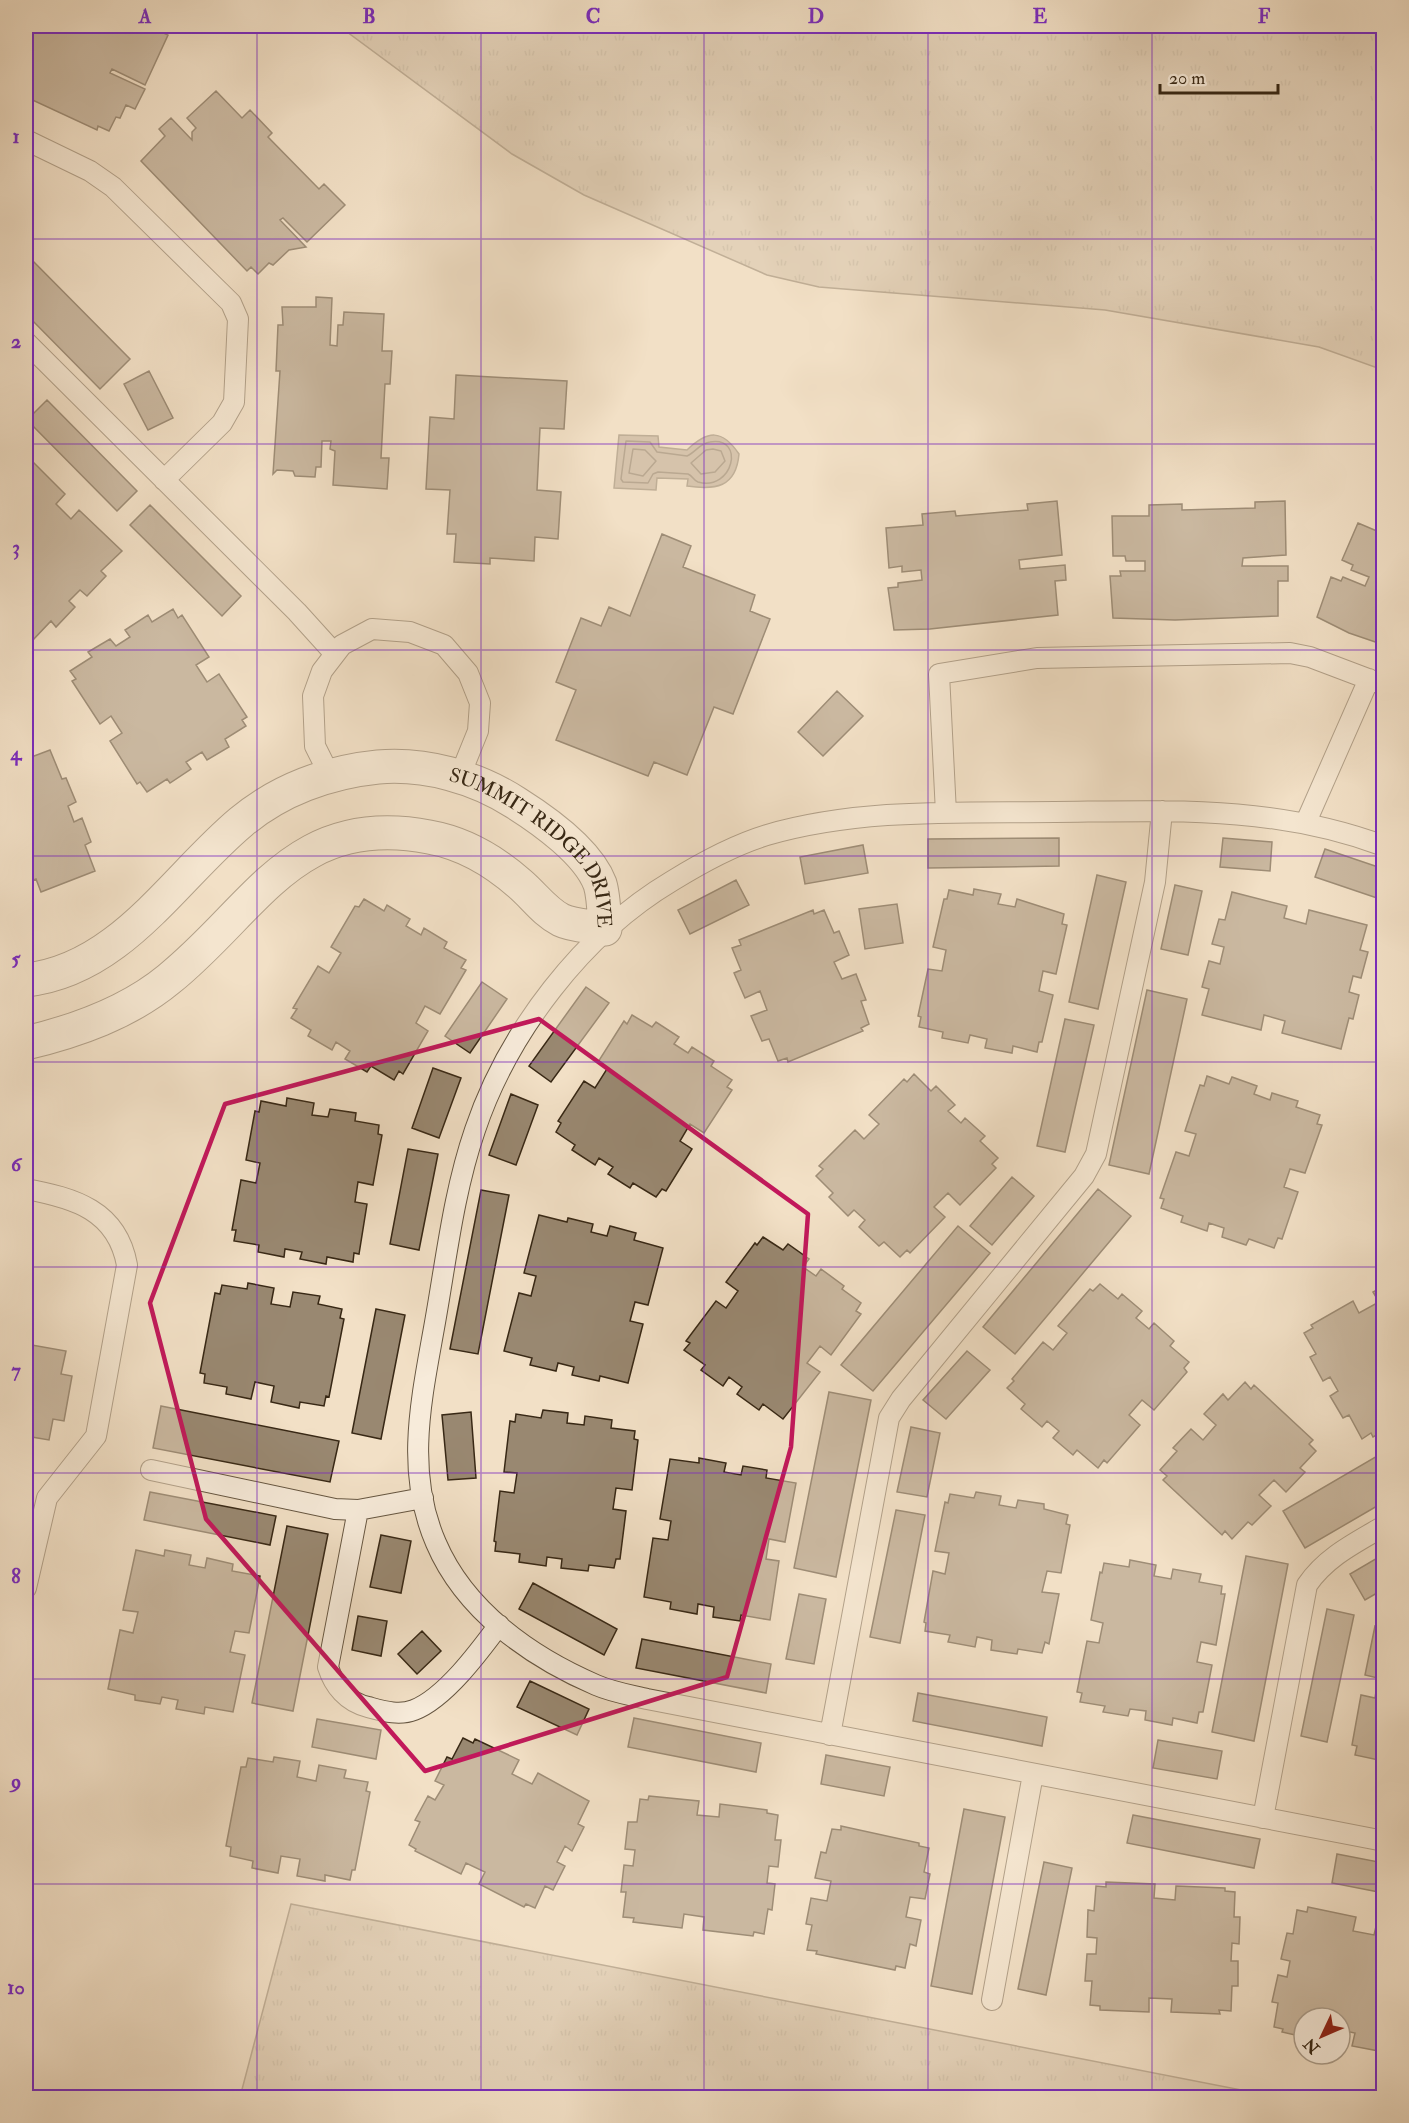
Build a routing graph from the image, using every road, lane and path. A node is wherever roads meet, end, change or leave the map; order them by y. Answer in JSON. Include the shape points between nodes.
{"nodes":[{"id":1,"x":26,"y":140,"type":"edge"},
{"id":2,"x":26,"y":342,"type":"edge"},
{"id":3,"x":164,"y":480,"type":"junction"},
{"id":4,"x":335,"y":654,"type":"junction"},
{"id":5,"x":1376,"y":682,"type":"edge"},
{"id":6,"x":330,"y":776,"type":"junction"},
{"id":7,"x":459,"y":777,"type":"junction"},
{"id":8,"x":1162,"y":811,"type":"junction"},
{"id":9,"x":946,"y":813,"type":"junction"},
{"id":10,"x":1306,"y":822,"type":"junction"},
{"id":11,"x":1383,"y":846,"type":"edge"},
{"id":12,"x":605,"y":929,"type":"junction"},
{"id":13,"x":26,"y":980,"type":"edge"},
{"id":14,"x":26,"y":1043,"type":"edge"},
{"id":15,"x":26,"y":1189,"type":"edge"},
{"id":16,"x":151,"y":1470,"type":"dead end"},
{"id":17,"x":423,"y":1498,"type":"junction"},
{"id":18,"x":358,"y":1510,"type":"junction"},
{"id":19,"x":1383,"y":1526,"type":"edge"},
{"id":20,"x":26,"y":1588,"type":"edge"},
{"id":21,"x":499,"y":1625,"type":"junction"},
{"id":22,"x":830,"y":1735,"type":"junction"},
{"id":23,"x":1033,"y":1774,"type":"junction"},
{"id":24,"x":1263,"y":1818,"type":"junction"},
{"id":25,"x":1383,"y":1841,"type":"edge"},
{"id":26,"x":992,"y":2000,"type":"dead end"}],
"edges":[{"from":1,"to":3,"type":"lane","via":[[90,171],[113,187],[231,303],[238,319],[234,402],[222,423]]},
{"from":2,"to":3,"type":"lane"},
{"from":3,"to":4,"type":"lane"},
{"from":4,"to":6,"type":"lane","via":[[322,670],[313,696],[315,746]]},
{"from":4,"to":7,"type":"lane","via":[[342,645],[372,629],[410,632],[444,645],[468,673],[480,703],[478,731]]},
{"from":5,"to":9,"type":"lane","via":[[1290,653],[1037,658],[939,674]]},
{"from":5,"to":10,"type":"lane"},
{"from":6,"to":7,"type":"street","name":"SUMMIT RIDGE DRIVE","via":[[398,766]]},
{"from":6,"to":13,"type":"street","name":"SUMMIT RIDGE DRIVE","via":[[276,797],[242,821],[111,946],[76,965]]},
{"from":7,"to":12,"type":"street","name":"SUMMIT RIDGE DRIVE","via":[[508,797],[537,816],[588,863],[600,885]]},
{"from":8,"to":9,"type":"lane"},
{"from":8,"to":10,"type":"lane","via":[[1260,814]]},
{"from":8,"to":22,"type":"lane","via":[[1155,882],[1096,1154],[1084,1176],[889,1418]]},
{"from":9,"to":12,"type":"lane","via":[[890,814],[766,835],[670,882]]},
{"from":10,"to":11,"type":"lane"},
{"from":12,"to":14,"type":"street","name":"SUMMIT RIDGE DRIVE","via":[[562,920],[490,861],[468,849],[429,837],[388,833],[351,836],[313,849],[284,867],[183,967],[140,999],[100,1020]]},
{"from":12,"to":17,"type":"lane","via":[[568,969],[533,1017],[495,1079],[474,1132],[457,1198],[419,1412],[416,1464]]},
{"from":15,"to":20,"type":"lane","via":[[62,1196],[99,1215],[119,1239],[127,1265],[96,1436],[47,1498]]},
{"from":16,"to":18,"type":"lane","via":[[335,1509]]},
{"from":17,"to":18,"type":"lane"},
{"from":17,"to":21,"type":"lane","via":[[437,1545],[468,1596]]},
{"from":18,"to":21,"type":"lane","via":[[328,1667],[332,1682],[344,1694],[361,1706],[391,1713],[413,1710],[432,1699],[474,1658]]},
{"from":19,"to":24,"type":"lane","via":[[1334,1556],[1307,1585]]},
{"from":21,"to":22,"type":"lane","via":[[548,1661],[600,1687]]},
{"from":22,"to":23,"type":"lane"},
{"from":23,"to":24,"type":"lane"},
{"from":23,"to":26,"type":"lane"},
{"from":24,"to":25,"type":"lane"}]}
